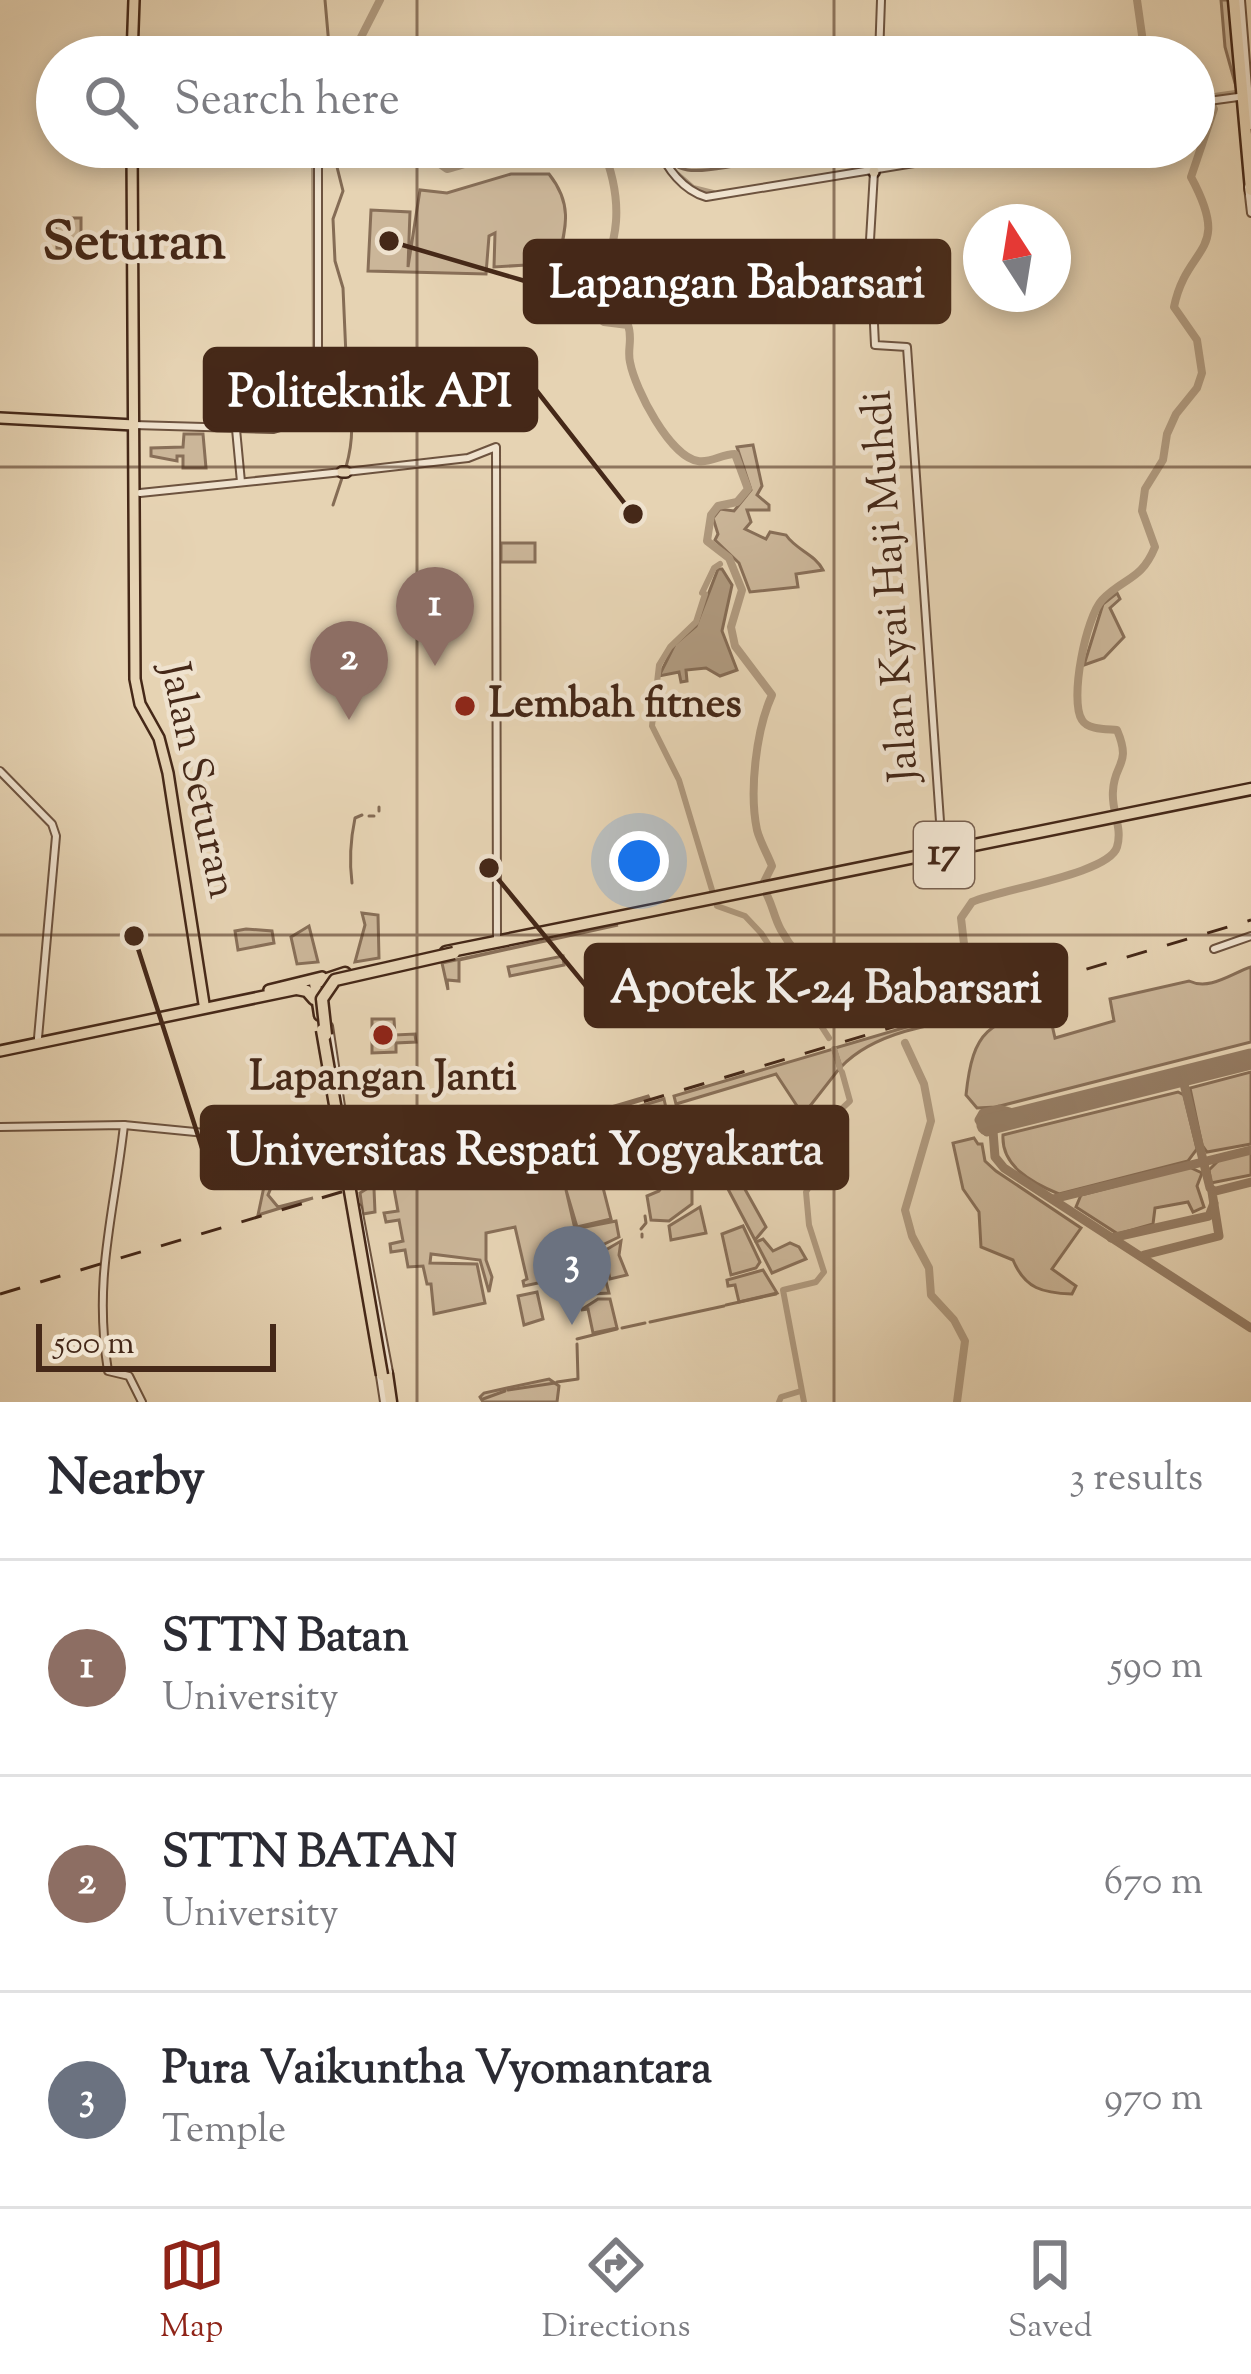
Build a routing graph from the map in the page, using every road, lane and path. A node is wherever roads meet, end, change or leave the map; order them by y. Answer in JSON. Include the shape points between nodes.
{"nodes":[{"id":1,"x":134,"y":0,"type":"edge"},
{"id":2,"x":881,"y":0,"type":"edge"},
{"id":3,"x":1236,"y":0,"type":"edge"},
{"id":4,"x":133,"y":36,"type":"edge"},
{"id":5,"x":880,"y":36,"type":"edge"},
{"id":6,"x":1242,"y":94,"type":"junction"},
{"id":7,"x":1215,"y":99,"type":"edge"},
{"id":8,"x":1246,"y":118,"type":"edge"},
{"id":9,"x":1246,"y":146,"type":"edge"},
{"id":10,"x":132,"y":168,"type":"edge"},
{"id":11,"x":318,"y":168,"type":"edge"},
{"id":12,"x":669,"y":168,"type":"edge"},
{"id":13,"x":886,"y":168,"type":"edge"},
{"id":14,"x":874,"y":170,"type":"junction"},
{"id":15,"x":1251,"y":190,"type":"edge"},
{"id":16,"x":1251,"y":213,"type":"edge"},
{"id":17,"x":0,"y":418,"type":"edge"},
{"id":18,"x":134,"y":422,"type":"junction"},
{"id":19,"x":236,"y":429,"type":"junction"},
{"id":20,"x":241,"y":482,"type":"junction"},
{"id":21,"x":136,"y":493,"type":"junction"},
{"id":22,"x":0,"y":771,"type":"edge"},
{"id":23,"x":1251,"y":791,"type":"edge"},
{"id":24,"x":1111,"y":818,"type":"junction"},
{"id":25,"x":942,"y":850,"type":"junction"},
{"id":26,"x":776,"y":886,"type":"junction"},
{"id":27,"x":755,"y":891,"type":"junction"},
{"id":28,"x":1251,"y":936,"type":"edge"},
{"id":29,"x":491,"y":944,"type":"junction"},
{"id":30,"x":1214,"y":949,"type":"dead end"},
{"id":31,"x":376,"y":970,"type":"junction"},
{"id":32,"x":321,"y":981,"type":"junction"},
{"id":33,"x":297,"y":989,"type":"junction"},
{"id":34,"x":253,"y":996,"type":"junction"},
{"id":35,"x":204,"y":1004,"type":"junction"},
{"id":36,"x":323,"y":1018,"type":"junction"},
{"id":37,"x":135,"y":1021,"type":"junction"},
{"id":38,"x":38,"y":1038,"type":"junction"},
{"id":39,"x":0,"y":1048,"type":"edge"},
{"id":40,"x":340,"y":1085,"type":"junction"},
{"id":41,"x":329,"y":1087,"type":"junction"},
{"id":42,"x":334,"y":1120,"type":"junction"},
{"id":43,"x":124,"y":1126,"type":"junction"},
{"id":44,"x":0,"y":1127,"type":"edge"},
{"id":45,"x":346,"y":1155,"type":"junction"},
{"id":46,"x":352,"y":1181,"type":"junction"},
{"id":47,"x":360,"y":1215,"type":"junction"},
{"id":48,"x":350,"y":1217,"type":"junction"},
{"id":49,"x":371,"y":1274,"type":"junction"},
{"id":50,"x":360,"y":1276,"type":"junction"},
{"id":51,"x":384,"y":1374,"type":"junction"},
{"id":52,"x":142,"y":1402,"type":"edge"},
{"id":53,"x":389,"y":1402,"type":"edge"}],
"edges":[{"from":1,"to":4,"type":"main road"},
{"from":2,"to":5,"type":"street"},
{"from":3,"to":6,"type":"highway"},
{"from":3,"to":6,"type":"highway"},
{"from":6,"to":7,"type":"street"},
{"from":6,"to":8,"type":"highway"},
{"from":6,"to":9,"type":"street"},
{"from":8,"to":9,"type":"highway"},
{"from":9,"to":15,"type":"highway"},
{"from":9,"to":16,"type":"street"},
{"from":10,"to":18,"type":"main road","name":"Jalan Seturan"},
{"from":11,"to":19,"type":"street","via":[[316,392],[288,425]]},
{"from":12,"to":14,"type":"street","via":[[703,197]]},
{"from":13,"to":14,"type":"street"},
{"from":14,"to":25,"type":"street","name":"Jalan Kyai Haji Muhdi","via":[[874,345],[907,347]]},
{"from":17,"to":18,"type":"main road"},
{"from":18,"to":19,"type":"street"},
{"from":18,"to":21,"type":"main road","name":"Jalan Seturan"},
{"from":19,"to":20,"type":"street"},
{"from":20,"to":21,"type":"street"},
{"from":20,"to":29,"type":"street","via":[[468,458],[496,447]]},
{"from":21,"to":35,"type":"main road","name":"Jalan Seturan","via":[[137,694],[168,773]]},
{"from":22,"to":38,"type":"street","via":[[56,836]]},
{"from":23,"to":24,"type":"highway","number":"17"},
{"from":24,"to":25,"type":"highway","number":"17"},
{"from":24,"to":26,"type":"highway","number":"17"},
{"from":25,"to":26,"type":"highway","number":"17"},
{"from":26,"to":27,"type":"highway","number":"17"},
{"from":27,"to":29,"type":"highway","number":"17"},
{"from":27,"to":31,"type":"highway","number":"17"},
{"from":28,"to":30,"type":"street"},
{"from":29,"to":31,"type":"highway","number":"17"},
{"from":29,"to":45,"type":"highway","number":"17","bridge":true,"via":[[345,976],[324,992]]},
{"from":31,"to":32,"type":"highway","number":"17"},
{"from":32,"to":33,"type":"main road"},
{"from":32,"to":34,"type":"main road"},
{"from":32,"to":36,"type":"highway","number":"17"},
{"from":32,"to":36,"type":"highway","via":[[328,992]]},
{"from":33,"to":34,"type":"main road"},
{"from":33,"to":36,"type":"highway","via":[[310,994]]},
{"from":34,"to":35,"type":"main road"},
{"from":34,"to":37,"type":"main road"},
{"from":35,"to":37,"type":"main road"},
{"from":36,"to":40,"type":"street"},
{"from":36,"to":41,"type":"street"},
{"from":36,"to":46,"type":"highway","number":"17","bridge":true},
{"from":36,"to":51,"type":"highway","number":"17","bridge":true},
{"from":37,"to":38,"type":"main road"},
{"from":37,"to":39,"type":"main road"},
{"from":38,"to":39,"type":"main road"},
{"from":40,"to":41,"type":"street"},
{"from":40,"to":45,"type":"street"},
{"from":41,"to":42,"type":"street"},
{"from":42,"to":43,"type":"street","via":[[267,1139]]},
{"from":42,"to":45,"type":"street"},
{"from":43,"to":44,"type":"street"},
{"from":43,"to":52,"type":"street","via":[[100,1309],[108,1370],[129,1376]]},
{"from":45,"to":46,"type":"highway","number":"17","bridge":true},
{"from":46,"to":51,"type":"highway","number":"17","bridge":true},
{"from":47,"to":48,"type":"street"},
{"from":47,"to":48,"type":"street","via":[[352,1202]]},
{"from":47,"to":49,"type":"street"},
{"from":48,"to":50,"type":"street"},
{"from":49,"to":50,"type":"street"},
{"from":49,"to":53,"type":"street"},
{"from":50,"to":53,"type":"street"},
{"from":51,"to":53,"type":"highway","number":"17"}]}
